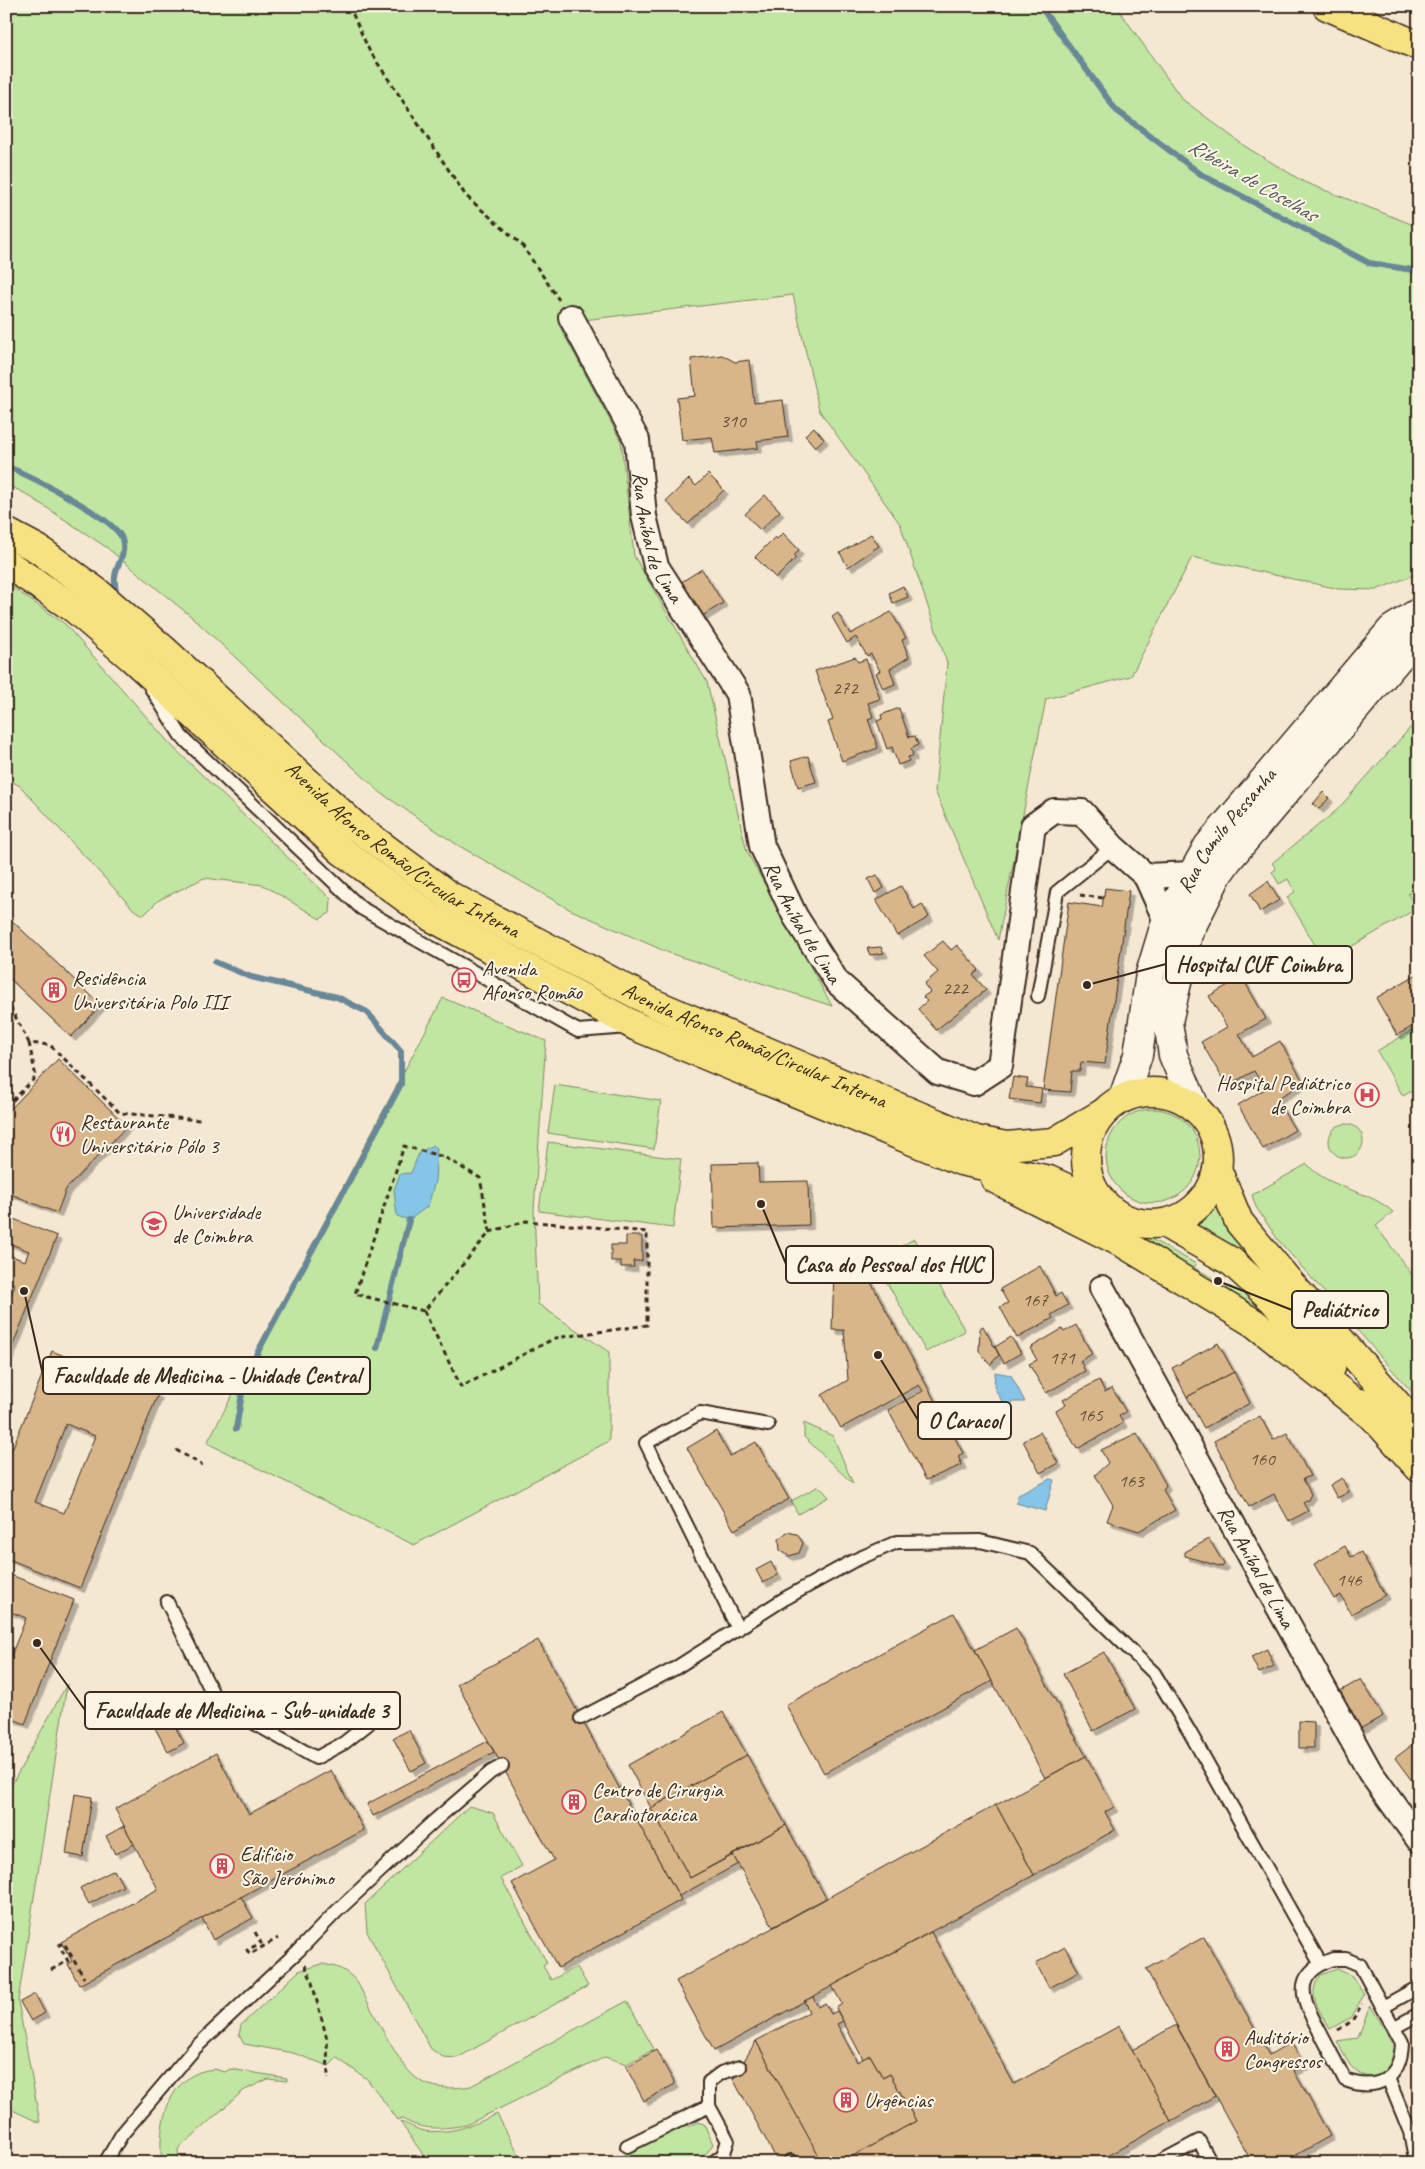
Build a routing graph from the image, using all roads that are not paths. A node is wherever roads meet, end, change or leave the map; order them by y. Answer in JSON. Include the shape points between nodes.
{"nodes":[{"id":1,"x":1327,"y":6,"type":"edge"},
{"id":2,"x":1419,"y":46,"type":"edge"},
{"id":3,"x":570,"y":317,"type":"road end"},
{"id":4,"x":6,"y":532,"type":"edge"},
{"id":5,"x":6,"y":563,"type":"edge"},
{"id":6,"x":1419,"y":612,"type":"edge"},
{"id":7,"x":1419,"y":640,"type":"edge"},
{"id":8,"x":1113,"y":847,"type":"junction"},
{"id":9,"x":1191,"y":874,"type":"junction"},
{"id":10,"x":1146,"y":876,"type":"junction"},
{"id":11,"x":1166,"y":921,"type":"junction"},
{"id":12,"x":1038,"y":996,"type":"dead end"},
{"id":13,"x":1113,"y":1106,"type":"junction"},
{"id":14,"x":1196,"y":1109,"type":"junction"},
{"id":15,"x":961,"y":1161,"type":"junction"},
{"id":16,"x":1217,"y":1169,"type":"junction"},
{"id":17,"x":1106,"y":1206,"type":"junction"},
{"id":18,"x":1164,"y":1223,"type":"junction"},
{"id":19,"x":1102,"y":1288,"type":"dead end"},
{"id":20,"x":1372,"y":1416,"type":"junction"},
{"id":21,"x":768,"y":1425,"type":"dead end"},
{"id":22,"x":1419,"y":1429,"type":"edge"},
{"id":23,"x":1419,"y":1468,"type":"edge"},
{"id":24,"x":167,"y":1602,"type":"dead end"},
{"id":25,"x":738,"y":1629,"type":"junction"},
{"id":26,"x":581,"y":1718,"type":"dead end"},
{"id":27,"x":368,"y":1724,"type":"dead end"},
{"id":28,"x":502,"y":1766,"type":"dead end"},
{"id":29,"x":1419,"y":1840,"type":"edge"},
{"id":30,"x":1320,"y":1963,"type":"junction"},
{"id":31,"x":1417,"y":1988,"type":"dead end"},
{"id":32,"x":1383,"y":2007,"type":"junction"},
{"id":33,"x":1419,"y":2014,"type":"edge"},
{"id":34,"x":1395,"y":2027,"type":"junction"},
{"id":35,"x":740,"y":2067,"type":"dead end"},
{"id":36,"x":1388,"y":2078,"type":"junction"},
{"id":37,"x":709,"y":2106,"type":"junction"},
{"id":38,"x":627,"y":2146,"type":"dead end"},
{"id":39,"x":105,"y":2163,"type":"edge"},
{"id":40,"x":712,"y":2163,"type":"edge"},
{"id":41,"x":1158,"y":2163,"type":"edge"},
{"id":42,"x":1211,"y":2163,"type":"edge"},
{"id":43,"x":1416,"y":2163,"type":"edge"}],
"edges":[{"from":1,"to":2,"type":"main road"},
{"from":3,"to":8,"type":"street","name":"Rua Aníbal de Lima","via":[[637,440],[644,516],[656,566],[738,694],[762,846],[795,916],[837,982],[938,1072],[974,1083],[1000,1066],[1033,826],[1054,811],[1082,812]]},
{"from":4,"to":13,"type":"main road","name":"Avenida Afonso Romão/Circular Interna","via":[[38,550],[97,592],[354,825],[448,895],[654,1004],[976,1140],[1006,1146],[1054,1142]]},
{"from":5,"to":15,"type":"main road","name":"Avenida Afonso Romão/Circular Interna","via":[[76,610],[342,851],[431,917],[637,1026]]},
{"from":6,"to":9,"type":"street","name":"Rua Camilo Pessanha","via":[[1392,629],[1208,846]]},
{"from":7,"to":14,"type":"street","name":"Rua Camilo Pessanha","via":[[1408,647],[1228,860],[1188,934],[1168,1022],[1173,1055]]},
{"from":8,"to":10,"type":"street","name":"Rua Aníbal de Lima"},
{"from":8,"to":12,"type":"lane","via":[[1057,892]]},
{"from":9,"to":10,"type":"street"},
{"from":9,"to":11,"type":"street","name":"Rua Camilo Pessanha"},
{"from":10,"to":11,"type":"street"},
{"from":11,"to":13,"type":"street","name":"Rua Camilo Pessanha","via":[[1150,974],[1138,1056]]},
{"from":13,"to":14,"type":"main road","via":[[1142,1092],[1162,1092],[1180,1098]]},
{"from":13,"to":17,"type":"main road","via":[[1091,1130],[1086,1150],[1087,1171]]},
{"from":14,"to":16,"type":"main road","via":[[1210,1126],[1217,1147]]},
{"from":15,"to":17,"type":"main road","name":"Avenida Afonso Romão/Circular Interna","via":[[1049,1180]]},
{"from":15,"to":20,"type":"main road","via":[[1126,1245],[1254,1323]]},
{"from":16,"to":18,"type":"main road","via":[[1208,1192],[1193,1210]]},
{"from":16,"to":22,"type":"main road","via":[[1239,1222]]},
{"from":17,"to":18,"type":"main road","via":[[1124,1218],[1144,1224]]},
{"from":18,"to":20,"type":"main road","via":[[1232,1262],[1273,1300]]},
{"from":19,"to":29,"type":"street","name":"Rua Aníbal de Lima","via":[[1370,1772]]},
{"from":20,"to":23,"type":"main road"},
{"from":21,"to":25,"type":"lane","via":[[700,1413],[646,1444]]},
{"from":24,"to":27,"type":"lane","via":[[217,1702],[316,1758],[344,1743]]},
{"from":25,"to":26,"type":"lane","via":[[674,1669]]},
{"from":25,"to":30,"type":"lane","via":[[784,1598],[853,1561],[897,1542],[980,1541],[1030,1553],[1154,1673]]},
{"from":28,"to":39,"type":"lane","via":[[434,1822],[336,1912],[195,2048],[122,2134]]},
{"from":30,"to":32,"type":"lane","via":[[1340,1959],[1360,1965]]},
{"from":30,"to":36,"type":"lane","via":[[1304,1986],[1304,2002],[1346,2080],[1360,2085],[1376,2084]]},
{"from":31,"to":32,"type":"lane"},
{"from":32,"to":34,"type":"lane"},
{"from":33,"to":34,"type":"lane"},
{"from":34,"to":36,"type":"lane","via":[[1402,2043],[1402,2055]]},
{"from":35,"to":37,"type":"lane","via":[[721,2073],[709,2082]]},
{"from":36,"to":43,"type":"lane","via":[[1410,2132]]},
{"from":37,"to":38,"type":"lane"},
{"from":37,"to":40,"type":"lane","via":[[728,2141],[723,2156]]},
{"from":41,"to":42,"type":"lane","via":[[1199,2141]]}]}
